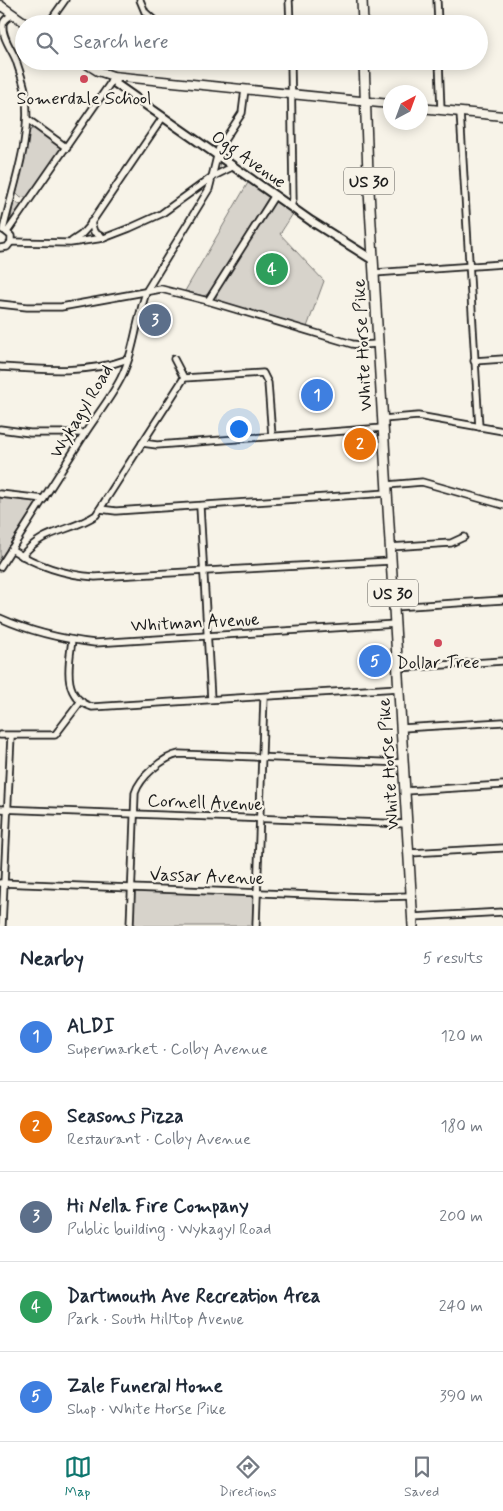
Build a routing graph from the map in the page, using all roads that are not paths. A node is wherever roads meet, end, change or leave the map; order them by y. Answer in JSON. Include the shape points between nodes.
{"nodes":[{"id":1,"x":65,"y":0,"type":"edge"},
{"id":2,"x":140,"y":0,"type":"edge"},
{"id":3,"x":289,"y":0,"type":"edge"},
{"id":4,"x":362,"y":0,"type":"edge"},
{"id":5,"x":437,"y":0,"type":"edge"},
{"id":6,"x":0,"y":5,"type":"edge"},
{"id":7,"x":14,"y":14,"type":"joint"},
{"id":8,"x":54,"y":15,"type":"edge"},
{"id":9,"x":149,"y":15,"type":"edge"},
{"id":10,"x":290,"y":15,"type":"edge"},
{"id":11,"x":363,"y":15,"type":"edge"},
{"id":12,"x":438,"y":15,"type":"edge"},
{"id":13,"x":15,"y":57,"type":"edge"},
{"id":14,"x":19,"y":70,"type":"edge"},
{"id":15,"x":96,"y":70,"type":"edge"},
{"id":16,"x":290,"y":70,"type":"edge"},
{"id":17,"x":364,"y":70,"type":"edge"},
{"id":18,"x":440,"y":70,"type":"edge"},
{"id":19,"x":113,"y":76,"type":"junction"},
{"id":20,"x":246,"y":89,"type":"junction"},
{"id":21,"x":291,"y":94,"type":"junction"},
{"id":22,"x":366,"y":102,"type":"junction"},
{"id":23,"x":383,"y":103,"type":"edge"},
{"id":24,"x":428,"y":109,"type":"edge"},
{"id":25,"x":441,"y":110,"type":"junction"},
{"id":26,"x":460,"y":112,"type":"junction"},
{"id":27,"x":503,"y":116,"type":"edge"},
{"id":28,"x":163,"y":117,"type":"junction"},
{"id":29,"x":27,"y":119,"type":"junction"},
{"id":30,"x":66,"y":148,"type":"junction"},
{"id":31,"x":217,"y":154,"type":"junction"},
{"id":32,"x":234,"y":166,"type":"junction"},
{"id":33,"x":212,"y":178,"type":"junction"},
{"id":34,"x":276,"y":195,"type":"junction"},
{"id":35,"x":291,"y":207,"type":"junction"},
{"id":36,"x":91,"y":222,"type":"junction"},
{"id":37,"x":3,"y":231,"type":"edge"},
{"id":38,"x":104,"y":238,"type":"junction"},
{"id":39,"x":11,"y":242,"type":"junction"},
{"id":40,"x":70,"y":243,"type":"junction"},
{"id":41,"x":0,"y":248,"type":"edge"},
{"id":42,"x":373,"y":260,"type":"junction"},
{"id":43,"x":503,"y":264,"type":"edge"},
{"id":44,"x":469,"y":266,"type":"junction"},
{"id":45,"x":374,"y":273,"type":"junction"},
{"id":46,"x":147,"y":290,"type":"junction"},
{"id":47,"x":208,"y":301,"type":"junction"},
{"id":48,"x":0,"y":304,"type":"edge"},
{"id":49,"x":378,"y":344,"type":"junction"},
{"id":50,"x":128,"y":359,"type":"junction"},
{"id":51,"x":174,"y":359,"type":"dead end"},
{"id":52,"x":503,"y":359,"type":"edge"},
{"id":53,"x":474,"y":361,"type":"junction"},
{"id":54,"x":0,"y":367,"type":"edge"},
{"id":55,"x":184,"y":378,"type":"junction"},
{"id":56,"x":383,"y":424,"type":"junction"},
{"id":57,"x":479,"y":427,"type":"junction"},
{"id":58,"x":0,"y":429,"type":"edge"},
{"id":59,"x":503,"y":431,"type":"edge"},
{"id":60,"x":86,"y":433,"type":"junction"},
{"id":61,"x":272,"y":436,"type":"junction"},
{"id":62,"x":142,"y":443,"type":"junction"},
{"id":63,"x":387,"y":489,"type":"junction"},
{"id":64,"x":0,"y":494,"type":"edge"},
{"id":65,"x":44,"y":499,"type":"junction"},
{"id":66,"x":503,"y":505,"type":"edge"},
{"id":67,"x":200,"y":507,"type":"junction"},
{"id":68,"x":100,"y":509,"type":"junction"},
{"id":69,"x":464,"y":537,"type":"dead end"},
{"id":70,"x":390,"y":547,"type":"junction"},
{"id":71,"x":11,"y":549,"type":"junction"},
{"id":72,"x":22,"y":556,"type":"junction"},
{"id":73,"x":391,"y":561,"type":"junction"},
{"id":74,"x":0,"y":567,"type":"edge"},
{"id":75,"x":204,"y":571,"type":"junction"},
{"id":76,"x":503,"y":600,"type":"edge"},
{"id":77,"x":394,"y":607,"type":"junction"},
{"id":78,"x":0,"y":618,"type":"edge"},
{"id":79,"x":396,"y":624,"type":"junction"},
{"id":80,"x":208,"y":637,"type":"junction"},
{"id":81,"x":72,"y":640,"type":"junction"},
{"id":82,"x":503,"y":661,"type":"edge"},
{"id":83,"x":398,"y":668,"type":"junction"},
{"id":84,"x":399,"y":688,"type":"junction"},
{"id":85,"x":264,"y":697,"type":"junction"},
{"id":86,"x":211,"y":699,"type":"junction"},
{"id":87,"x":81,"y":702,"type":"junction"},
{"id":88,"x":503,"y":722,"type":"edge"},
{"id":89,"x":402,"y":728,"type":"junction"},
{"id":90,"x":0,"y":735,"type":"edge"},
{"id":91,"x":11,"y":736,"type":"junction"},
{"id":92,"x":262,"y":757,"type":"junction"},
{"id":93,"x":404,"y":762,"type":"junction"},
{"id":94,"x":503,"y":785,"type":"edge"},
{"id":95,"x":405,"y":791,"type":"junction"},
{"id":96,"x":0,"y":809,"type":"edge"},
{"id":97,"x":7,"y":809,"type":"junction"},
{"id":98,"x":134,"y":814,"type":"junction"},
{"id":99,"x":260,"y":819,"type":"junction"},
{"id":100,"x":408,"y":824,"type":"junction"},
{"id":101,"x":503,"y":848,"type":"edge"},
{"id":102,"x":410,"y":853,"type":"junction"},
{"id":103,"x":2,"y":883,"type":"edge"},
{"id":104,"x":131,"y":888,"type":"junction"},
{"id":105,"x":257,"y":893,"type":"junction"},
{"id":106,"x":412,"y":896,"type":"junction"},
{"id":107,"x":503,"y":912,"type":"edge"},
{"id":108,"x":413,"y":921,"type":"edge"},
{"id":109,"x":2,"y":926,"type":"edge"},
{"id":110,"x":130,"y":926,"type":"edge"},
{"id":111,"x":256,"y":926,"type":"edge"}],
"edges":[{"from":1,"to":8,"type":"street"},
{"from":2,"to":9,"type":"street"},
{"from":3,"to":10,"type":"street"},
{"from":4,"to":11,"type":"highway"},
{"from":5,"to":12,"type":"street"},
{"from":6,"to":7,"type":"main road"},
{"from":7,"to":13,"type":"street","via":[[3,24]]},
{"from":14,"to":29,"type":"street"},
{"from":15,"to":19,"type":"main road"},
{"from":16,"to":21,"type":"street"},
{"from":17,"to":22,"type":"highway","name":"White Horse Pike","number":"US 30"},
{"from":18,"to":25,"type":"street"},
{"from":19,"to":20,"type":"main road"},
{"from":19,"to":28,"type":"street","name":"Ogg Avenue","via":[[116,84]]},
{"from":19,"to":30,"type":"street"},
{"from":20,"to":21,"type":"main road"},
{"from":20,"to":31,"type":"street","name":"Wykagyl Road","via":[[242,113]]},
{"from":21,"to":22,"type":"main road"},
{"from":21,"to":35,"type":"street"},
{"from":22,"to":23,"type":"main road"},
{"from":22,"to":42,"type":"highway","name":"White Horse Pike","number":"US 30"},
{"from":24,"to":25,"type":"main road"},
{"from":25,"to":26,"type":"main road"},
{"from":26,"to":27,"type":"main road"},
{"from":26,"to":44,"type":"street"},
{"from":28,"to":31,"type":"street","name":"Ogg Avenue"},
{"from":28,"to":36,"type":"street"},
{"from":29,"to":30,"type":"street"},
{"from":29,"to":37,"type":"street"},
{"from":30,"to":37,"type":"street"},
{"from":31,"to":32,"type":"street","name":"Ogg Avenue"},
{"from":31,"to":33,"type":"street","name":"Wykagyl Road"},
{"from":32,"to":33,"type":"street"},
{"from":32,"to":34,"type":"street","name":"Ogg Avenue"},
{"from":33,"to":38,"type":"street","via":[[161,214]]},
{"from":33,"to":46,"type":"street","name":"Wykagyl Road","via":[[209,190]]},
{"from":34,"to":35,"type":"street","name":"Ogg Avenue"},
{"from":34,"to":47,"type":"street"},
{"from":35,"to":42,"type":"street","name":"Ogg Avenue"},
{"from":36,"to":38,"type":"street","via":[[94,232]]},
{"from":36,"to":40,"type":"street"},
{"from":37,"to":39,"type":"street","via":[[11,236]]},
{"from":38,"to":40,"type":"street"},
{"from":39,"to":40,"type":"street"},
{"from":39,"to":41,"type":"street"},
{"from":42,"to":45,"type":"highway","name":"White Horse Pike","number":"US 30"},
{"from":43,"to":44,"type":"street"},
{"from":44,"to":45,"type":"street"},
{"from":44,"to":53,"type":"street"},
{"from":45,"to":49,"type":"highway","name":"White Horse Pike","number":"US 30"},
{"from":46,"to":47,"type":"street","via":[[161,289]]},
{"from":46,"to":48,"type":"street","via":[[61,307]]},
{"from":46,"to":50,"type":"street","name":"Wykagyl Road"},
{"from":47,"to":49,"type":"street","via":[[352,344]]},
{"from":49,"to":56,"type":"highway","name":"White Horse Pike","number":"US 30"},
{"from":50,"to":54,"type":"street","via":[[85,369]]},
{"from":50,"to":60,"type":"street","name":"Wykagyl Road","via":[[122,376]]},
{"from":51,"to":55,"type":"street"},
{"from":52,"to":53,"type":"street"},
{"from":53,"to":57,"type":"street"},
{"from":55,"to":61,"type":"street","via":[[263,373],[268,383]]},
{"from":55,"to":62,"type":"street"},
{"from":56,"to":57,"type":"street","via":[[418,416]]},
{"from":56,"to":61,"type":"street"},
{"from":56,"to":63,"type":"highway","name":"White Horse Pike","number":"US 30"},
{"from":57,"to":59,"type":"street"},
{"from":58,"to":60,"type":"street"},
{"from":60,"to":65,"type":"street","name":"Wykagyl Road"},
{"from":61,"to":62,"type":"street","via":[[157,445]]},
{"from":62,"to":68,"type":"street"},
{"from":63,"to":66,"type":"street","via":[[422,482]]},
{"from":63,"to":67,"type":"street"},
{"from":63,"to":70,"type":"highway","name":"White Horse Pike","number":"US 30"},
{"from":64,"to":65,"type":"street"},
{"from":65,"to":71,"type":"street","name":"Wykagyl Road"},
{"from":67,"to":68,"type":"street"},
{"from":67,"to":75,"type":"street"},
{"from":68,"to":72,"type":"street","via":[[87,521],[42,538]]},
{"from":69,"to":70,"type":"street","via":[[451,543]]},
{"from":70,"to":73,"type":"highway","name":"White Horse Pike","number":"US 30"},
{"from":71,"to":72,"type":"street"},
{"from":71,"to":74,"type":"street","name":"Wykagyl Road"},
{"from":72,"to":75,"type":"street","via":[[49,569],[87,577]]},
{"from":73,"to":75,"type":"street"},
{"from":73,"to":77,"type":"highway","name":"White Horse Pike","number":"US 30"},
{"from":75,"to":80,"type":"street"},
{"from":76,"to":77,"type":"street"},
{"from":77,"to":79,"type":"highway","name":"White Horse Pike","number":"US 30"},
{"from":78,"to":81,"type":"street","name":"Whitman Avenue","via":[[37,633]]},
{"from":79,"to":80,"type":"street","name":"Whitman Avenue"},
{"from":79,"to":83,"type":"highway","name":"White Horse Pike","number":"US 30"},
{"from":80,"to":81,"type":"street","name":"Whitman Avenue","via":[[95,643]]},
{"from":80,"to":86,"type":"street"},
{"from":81,"to":87,"type":"street","via":[[68,680]]},
{"from":82,"to":83,"type":"street"},
{"from":83,"to":84,"type":"highway","name":"White Horse Pike","number":"US 30"},
{"from":84,"to":85,"type":"street"},
{"from":84,"to":89,"type":"highway","name":"White Horse Pike","number":"US 30"},
{"from":85,"to":86,"type":"street"},
{"from":85,"to":92,"type":"street"},
{"from":86,"to":87,"type":"street","via":[[102,707]]},
{"from":87,"to":91,"type":"street","via":[[54,735]]},
{"from":88,"to":89,"type":"street"},
{"from":89,"to":93,"type":"highway","name":"White Horse Pike","number":"US 30"},
{"from":90,"to":91,"type":"street"},
{"from":91,"to":97,"type":"street"},
{"from":92,"to":93,"type":"street"},
{"from":92,"to":98,"type":"street","via":[[171,756],[148,773],[137,788]]},
{"from":92,"to":99,"type":"street"},
{"from":93,"to":95,"type":"highway","name":"White Horse Pike","number":"US 30"},
{"from":94,"to":95,"type":"street"},
{"from":95,"to":100,"type":"highway","name":"White Horse Pike","number":"US 30"},
{"from":96,"to":97,"type":"street","name":"Cornell Avenue"},
{"from":97,"to":98,"type":"street","name":"Cornell Avenue"},
{"from":97,"to":103,"type":"street"},
{"from":98,"to":99,"type":"street","name":"Cornell Avenue"},
{"from":98,"to":104,"type":"street"},
{"from":99,"to":100,"type":"street","name":"Cornell Avenue"},
{"from":99,"to":105,"type":"street"},
{"from":100,"to":102,"type":"highway","name":"White Horse Pike","number":"US 30"},
{"from":101,"to":102,"type":"street"},
{"from":102,"to":106,"type":"highway","name":"White Horse Pike","number":"US 30"},
{"from":103,"to":104,"type":"street","name":"Vassar Avenue"},
{"from":103,"to":109,"type":"street"},
{"from":104,"to":105,"type":"street","name":"Vassar Avenue"},
{"from":104,"to":110,"type":"street"},
{"from":105,"to":106,"type":"street","name":"Vassar Avenue"},
{"from":105,"to":111,"type":"street"},
{"from":106,"to":108,"type":"highway","name":"White Horse Pike","number":"US 30"},
{"from":107,"to":108,"type":"street"}]}
